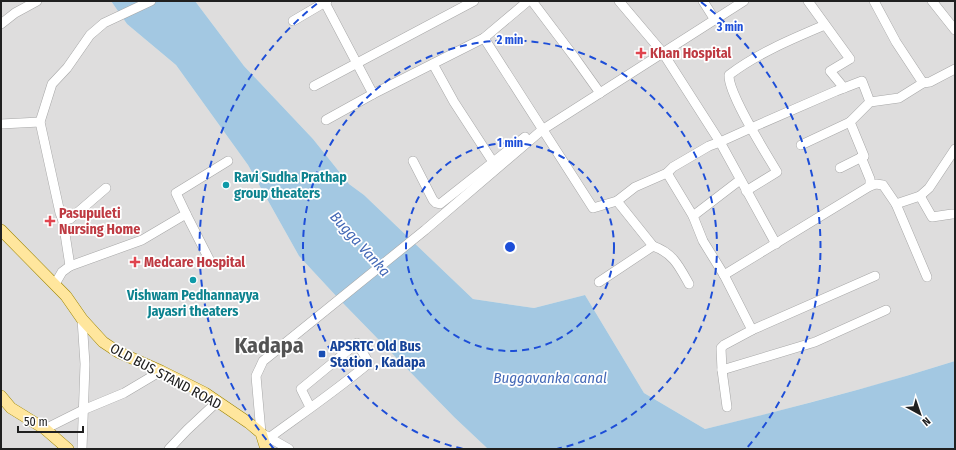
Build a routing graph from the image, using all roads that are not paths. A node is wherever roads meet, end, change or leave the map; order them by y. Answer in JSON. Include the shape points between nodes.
{"nodes":[{"id":1,"x":37,"y":1,"type":"edge"},
{"id":2,"x":151,"y":1,"type":"edge"},
{"id":3,"x":474,"y":1,"type":"edge"},
{"id":4,"x":528,"y":1,"type":"edge"},
{"id":5,"x":532,"y":1,"type":"edge"},
{"id":6,"x":619,"y":1,"type":"edge"},
{"id":7,"x":703,"y":1,"type":"edge"},
{"id":8,"x":744,"y":1,"type":"edge"},
{"id":9,"x":808,"y":1,"type":"edge"},
{"id":10,"x":874,"y":1,"type":"edge"},
{"id":11,"x":932,"y":1,"type":"edge"},
{"id":12,"x":325,"y":2,"type":"edge"},
{"id":13,"x":715,"y":20,"type":"junction"},
{"id":14,"x":292,"y":21,"type":"dead end"},
{"id":15,"x":1,"y":24,"type":"edge"},
{"id":16,"x":825,"y":25,"type":"junction"},
{"id":17,"x":955,"y":30,"type":"edge"},
{"id":18,"x":484,"y":38,"type":"junction"},
{"id":19,"x":663,"y":53,"type":"junction"},
{"id":20,"x":357,"y":64,"type":"junction"},
{"id":21,"x":433,"y":64,"type":"junction"},
{"id":22,"x":955,"y":69,"type":"edge"},
{"id":23,"x":923,"y":83,"type":"junction"},
{"id":24,"x":314,"y":86,"type":"dead end"},
{"id":25,"x":844,"y":88,"type":"junction"},
{"id":26,"x":600,"y":93,"type":"junction"},
{"id":27,"x":373,"y":94,"type":"junction"},
{"id":28,"x":870,"y":102,"type":"junction"},
{"id":29,"x":326,"y":120,"type":"dead end"},
{"id":30,"x":40,"y":122,"type":"junction"},
{"id":31,"x":850,"y":122,"type":"junction"},
{"id":32,"x":1,"y":124,"type":"edge"},
{"id":33,"x":541,"y":128,"type":"junction"},
{"id":34,"x":751,"y":128,"type":"junction"},
{"id":35,"x":720,"y":142,"type":"junction"},
{"id":36,"x":801,"y":145,"type":"dead end"},
{"id":37,"x":955,"y":150,"type":"edge"},
{"id":38,"x":861,"y":157,"type":"junction"},
{"id":39,"x":228,"y":161,"type":"dead end"},
{"id":40,"x":413,"y":161,"type":"dead end"},
{"id":41,"x":493,"y":162,"type":"junction"},
{"id":42,"x":840,"y":168,"type":"dead end"},
{"id":43,"x":667,"y":173,"type":"junction"},
{"id":44,"x":740,"y":180,"type":"junction"},
{"id":45,"x":870,"y":186,"type":"junction"},
{"id":46,"x":106,"y":188,"type":"dead end"},
{"id":47,"x":746,"y":191,"type":"junction"},
{"id":48,"x":920,"y":196,"type":"junction"},
{"id":49,"x":617,"y":201,"type":"junction"},
{"id":50,"x":896,"y":204,"type":"junction"},
{"id":51,"x":186,"y":214,"type":"junction"},
{"id":52,"x":955,"y":214,"type":"edge"},
{"id":53,"x":692,"y":216,"type":"junction"},
{"id":54,"x":63,"y":221,"type":"junction"},
{"id":55,"x":1,"y":230,"type":"edge"},
{"id":56,"x":776,"y":244,"type":"junction"},
{"id":57,"x":653,"y":246,"type":"junction"},
{"id":58,"x":211,"y":263,"type":"dead end"},
{"id":59,"x":70,"y":266,"type":"junction"},
{"id":60,"x":724,"y":275,"type":"junction"},
{"id":61,"x":875,"y":276,"type":"dead end"},
{"id":62,"x":927,"y":276,"type":"dead end"},
{"id":63,"x":599,"y":282,"type":"dead end"},
{"id":64,"x":54,"y":284,"type":"junction"},
{"id":65,"x":689,"y":284,"type":"dead end"},
{"id":66,"x":886,"y":310,"type":"dead end"},
{"id":67,"x":82,"y":319,"type":"junction"},
{"id":68,"x":752,"y":330,"type":"junction"},
{"id":69,"x":722,"y":370,"type":"junction"},
{"id":70,"x":162,"y":371,"type":"junction"},
{"id":71,"x":1,"y":396,"type":"edge"},
{"id":72,"x":218,"y":401,"type":"junction"},
{"id":73,"x":310,"y":407,"type":"junction"},
{"id":74,"x":727,"y":407,"type":"dead end"},
{"id":75,"x":83,"y":410,"type":"junction"},
{"id":76,"x":45,"y":429,"type":"junction"},
{"id":77,"x":265,"y":443,"type":"edge"},
{"id":78,"x":68,"y":449,"type":"edge"},
{"id":79,"x":82,"y":449,"type":"edge"},
{"id":80,"x":169,"y":449,"type":"edge"},
{"id":81,"x":289,"y":449,"type":"edge"}],
"edges":[{"from":1,"to":15,"type":"street"},
{"from":2,"to":30,"type":"street","via":[[104,23],[90,35],[67,68],[52,84]]},
{"from":3,"to":20,"type":"street"},
{"from":4,"to":18,"type":"street"},
{"from":5,"to":26,"type":"street"},
{"from":6,"to":19,"type":"street"},
{"from":7,"to":13,"type":"street"},
{"from":8,"to":13,"type":"street"},
{"from":9,"to":16,"type":"street"},
{"from":10,"to":23,"type":"street","via":[[896,42]]},
{"from":11,"to":17,"type":"street"},
{"from":12,"to":14,"type":"street"},
{"from":12,"to":20,"type":"street"},
{"from":13,"to":19,"type":"street"},
{"from":16,"to":25,"type":"street","via":[[850,59],[830,71]]},
{"from":16,"to":34,"type":"street","via":[[782,43],[743,64],[729,75],[732,89]]},
{"from":18,"to":21,"type":"street"},
{"from":18,"to":33,"type":"street"},
{"from":19,"to":26,"type":"street"},
{"from":19,"to":35,"type":"street"},
{"from":20,"to":24,"type":"street"},
{"from":20,"to":27,"type":"street"},
{"from":21,"to":27,"type":"street"},
{"from":21,"to":41,"type":"street"},
{"from":22,"to":23,"type":"street"},
{"from":23,"to":28,"type":"street","via":[[899,98]]},
{"from":25,"to":28,"type":"street","via":[[862,81]]},
{"from":25,"to":34,"type":"street"},
{"from":26,"to":33,"type":"street"},
{"from":27,"to":29,"type":"street"},
{"from":28,"to":31,"type":"street"},
{"from":30,"to":32,"type":"street"},
{"from":30,"to":54,"type":"street"},
{"from":31,"to":36,"type":"street"},
{"from":31,"to":38,"type":"street","via":[[864,156]]},
{"from":33,"to":41,"type":"street"},
{"from":33,"to":49,"type":"street","via":[[593,208]]},
{"from":33,"to":77,"type":"street","via":[[425,230],[263,361],[256,376]]},
{"from":34,"to":35,"type":"street"},
{"from":34,"to":47,"type":"street","via":[[778,172]]},
{"from":35,"to":43,"type":"street","via":[[673,167]]},
{"from":35,"to":44,"type":"street"},
{"from":37,"to":48,"type":"street","via":[[933,183]]},
{"from":38,"to":42,"type":"street"},
{"from":38,"to":45,"type":"street","via":[[870,179]]},
{"from":39,"to":51,"type":"street","via":[[176,194]]},
{"from":40,"to":41,"type":"street","via":[[436,204],[440,204]]},
{"from":43,"to":49,"type":"street","via":[[635,187]]},
{"from":43,"to":53,"type":"street"},
{"from":44,"to":47,"type":"street"},
{"from":44,"to":53,"type":"street"},
{"from":45,"to":50,"type":"street","via":[[883,185]]},
{"from":45,"to":56,"type":"street"},
{"from":46,"to":54,"type":"street","via":[[70,219]]},
{"from":47,"to":56,"type":"street"},
{"from":48,"to":50,"type":"street"},
{"from":48,"to":52,"type":"street","via":[[932,217]]},
{"from":49,"to":57,"type":"street"},
{"from":50,"to":62,"type":"street"},
{"from":51,"to":58,"type":"street"},
{"from":51,"to":59,"type":"street","via":[[142,240]]},
{"from":53,"to":60,"type":"street","via":[[703,241]]},
{"from":54,"to":59,"type":"street"},
{"from":55,"to":64,"type":"main road","name":"OLD BUS STAND ROAD"},
{"from":56,"to":60,"type":"street"},
{"from":57,"to":63,"type":"street"},
{"from":57,"to":65,"type":"street","via":[[668,253]]},
{"from":59,"to":64,"type":"street"},
{"from":60,"to":68,"type":"street"},
{"from":61,"to":68,"type":"street"},
{"from":64,"to":67,"type":"main road","name":"OLD BUS STAND ROAD"},
{"from":66,"to":69,"type":"street","via":[[815,342]]},
{"from":67,"to":70,"type":"main road","name":"OLD BUS STAND ROAD","via":[[103,342],[118,352]]},
{"from":67,"to":75,"type":"street","via":[[85,364]]},
{"from":68,"to":69,"type":"street","via":[[722,346]]},
{"from":69,"to":74,"type":"street"},
{"from":70,"to":72,"type":"main road","name":"OLD BUS STAND ROAD"},
{"from":70,"to":75,"type":"street","via":[[124,393]]},
{"from":71,"to":76,"type":"main road","via":[[11,408]]},
{"from":72,"to":77,"type":"main road","name":"OLD BUS STAND ROAD","via":[[249,423]]},
{"from":72,"to":80,"type":"street"},
{"from":73,"to":73,"type":"street","via":[[369,363],[357,343],[301,389]]},
{"from":73,"to":77,"type":"street"},
{"from":75,"to":76,"type":"street"},
{"from":75,"to":79,"type":"street"},
{"from":76,"to":78,"type":"main road"},
{"from":77,"to":81,"type":"street"}]}
